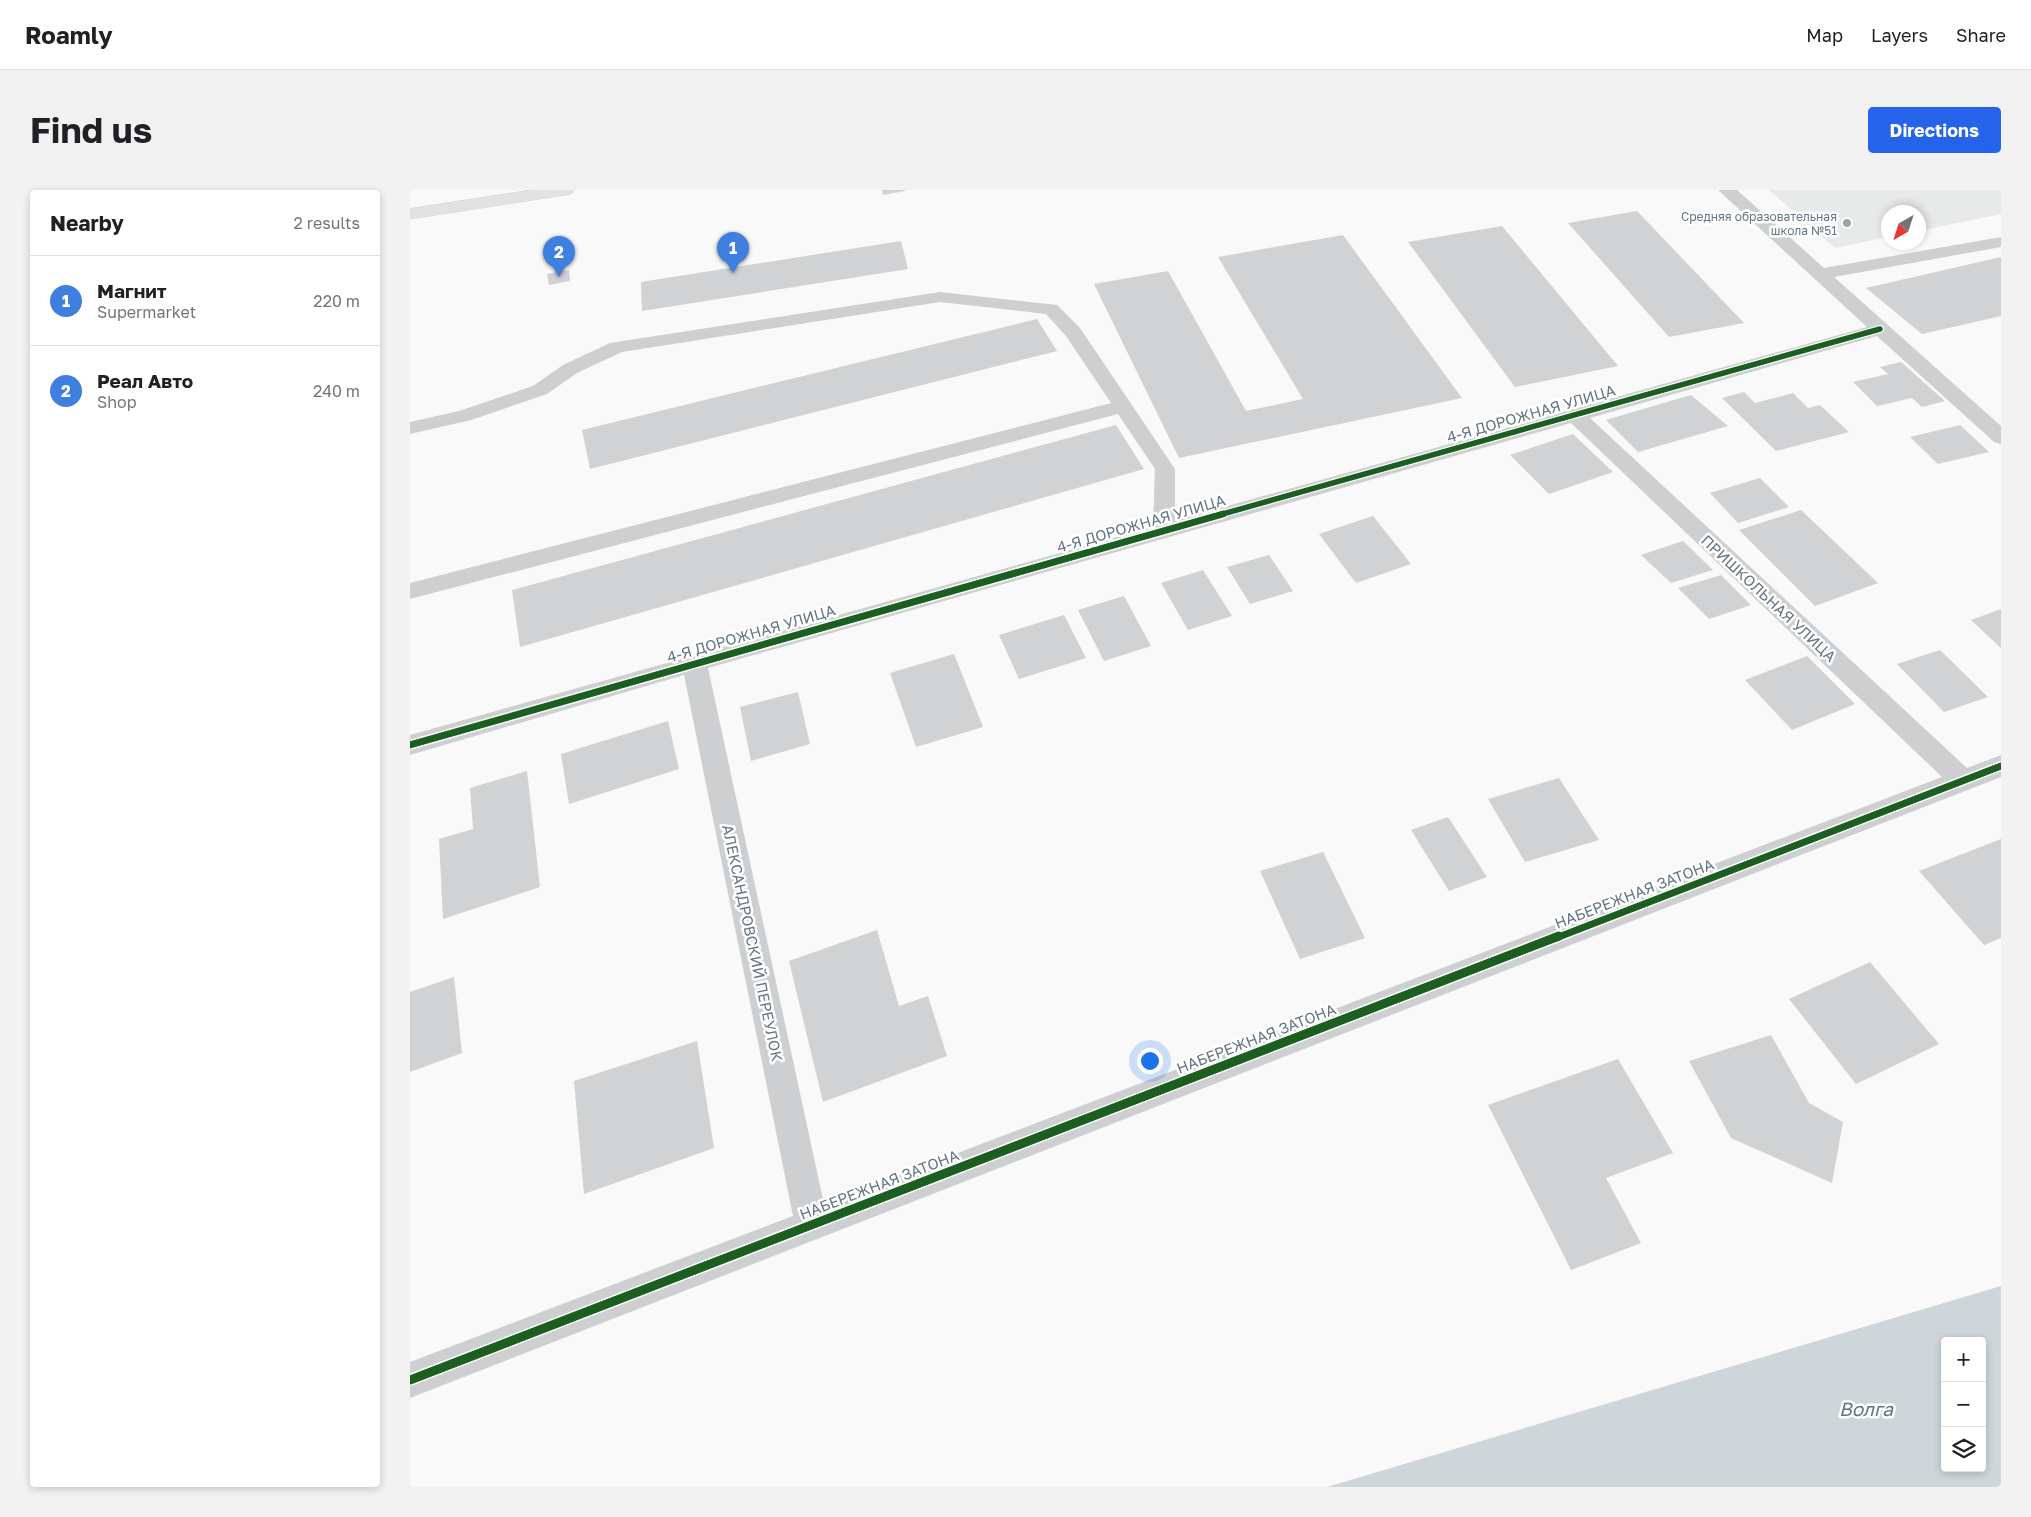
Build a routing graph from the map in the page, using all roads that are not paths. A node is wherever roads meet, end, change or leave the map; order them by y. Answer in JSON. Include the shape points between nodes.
{"nodes":[{"id":1,"x":565,"y":190,"type":"edge"},
{"id":2,"x":1727,"y":190,"type":"edge"},
{"id":3,"x":410,"y":214,"type":"edge"},
{"id":4,"x":2001,"y":242,"type":"edge"},
{"id":5,"x":1819,"y":274,"type":"junction"},
{"id":6,"x":1880,"y":329,"type":"junction"},
{"id":7,"x":1124,"y":406,"type":"junction"},
{"id":8,"x":1575,"y":415,"type":"junction"},
{"id":9,"x":410,"y":428,"type":"edge"},
{"id":10,"x":1998,"y":430,"type":"edge"},
{"id":11,"x":1164,"y":531,"type":"junction"},
{"id":12,"x":410,"y":591,"type":"edge"},
{"id":13,"x":694,"y":663,"type":"junction"},
{"id":14,"x":410,"y":745,"type":"edge"},
{"id":15,"x":2001,"y":766,"type":"edge"},
{"id":16,"x":1963,"y":781,"type":"junction"},
{"id":17,"x":812,"y":1224,"type":"junction"},
{"id":18,"x":410,"y":1380,"type":"edge"}],
"edges":[{"from":1,"to":3,"type":"main road"},
{"from":2,"to":5,"type":"street"},
{"from":4,"to":5,"type":"street"},
{"from":5,"to":6,"type":"street"},
{"from":6,"to":8,"type":"street","name":"4-Я ДОРОЖНАЯ УЛИЦА"},
{"from":6,"to":10,"type":"street"},
{"from":7,"to":9,"type":"lane","via":[[1073,332],[1051,310],[940,297],[617,347],[570,370],[540,390],[464,416]]},
{"from":7,"to":11,"type":"lane","via":[[1165,469]]},
{"from":7,"to":12,"type":"lane"},
{"from":8,"to":11,"type":"street","name":"4-Я ДОРОЖНАЯ УЛИЦА"},
{"from":8,"to":16,"type":"street","name":"ПРИШКОЛЬНАЯ УЛИЦА"},
{"from":11,"to":13,"type":"street","name":"4-Я ДОРОЖНАЯ УЛИЦА"},
{"from":13,"to":14,"type":"street","name":"4-Я ДОРОЖНАЯ УЛИЦА"},
{"from":13,"to":17,"type":"street","name":"АЛЕКСАНДРОВСКИЙ ПЕРЕУЛОК"},
{"from":15,"to":16,"type":"street","name":"НАБЕРЕЖНАЯ ЗАТОНА"},
{"from":16,"to":17,"type":"street","name":"НАБЕРЕЖНАЯ ЗАТОНА"},
{"from":17,"to":18,"type":"street","name":"НАБЕРЕЖНАЯ ЗАТОНА"}]}
